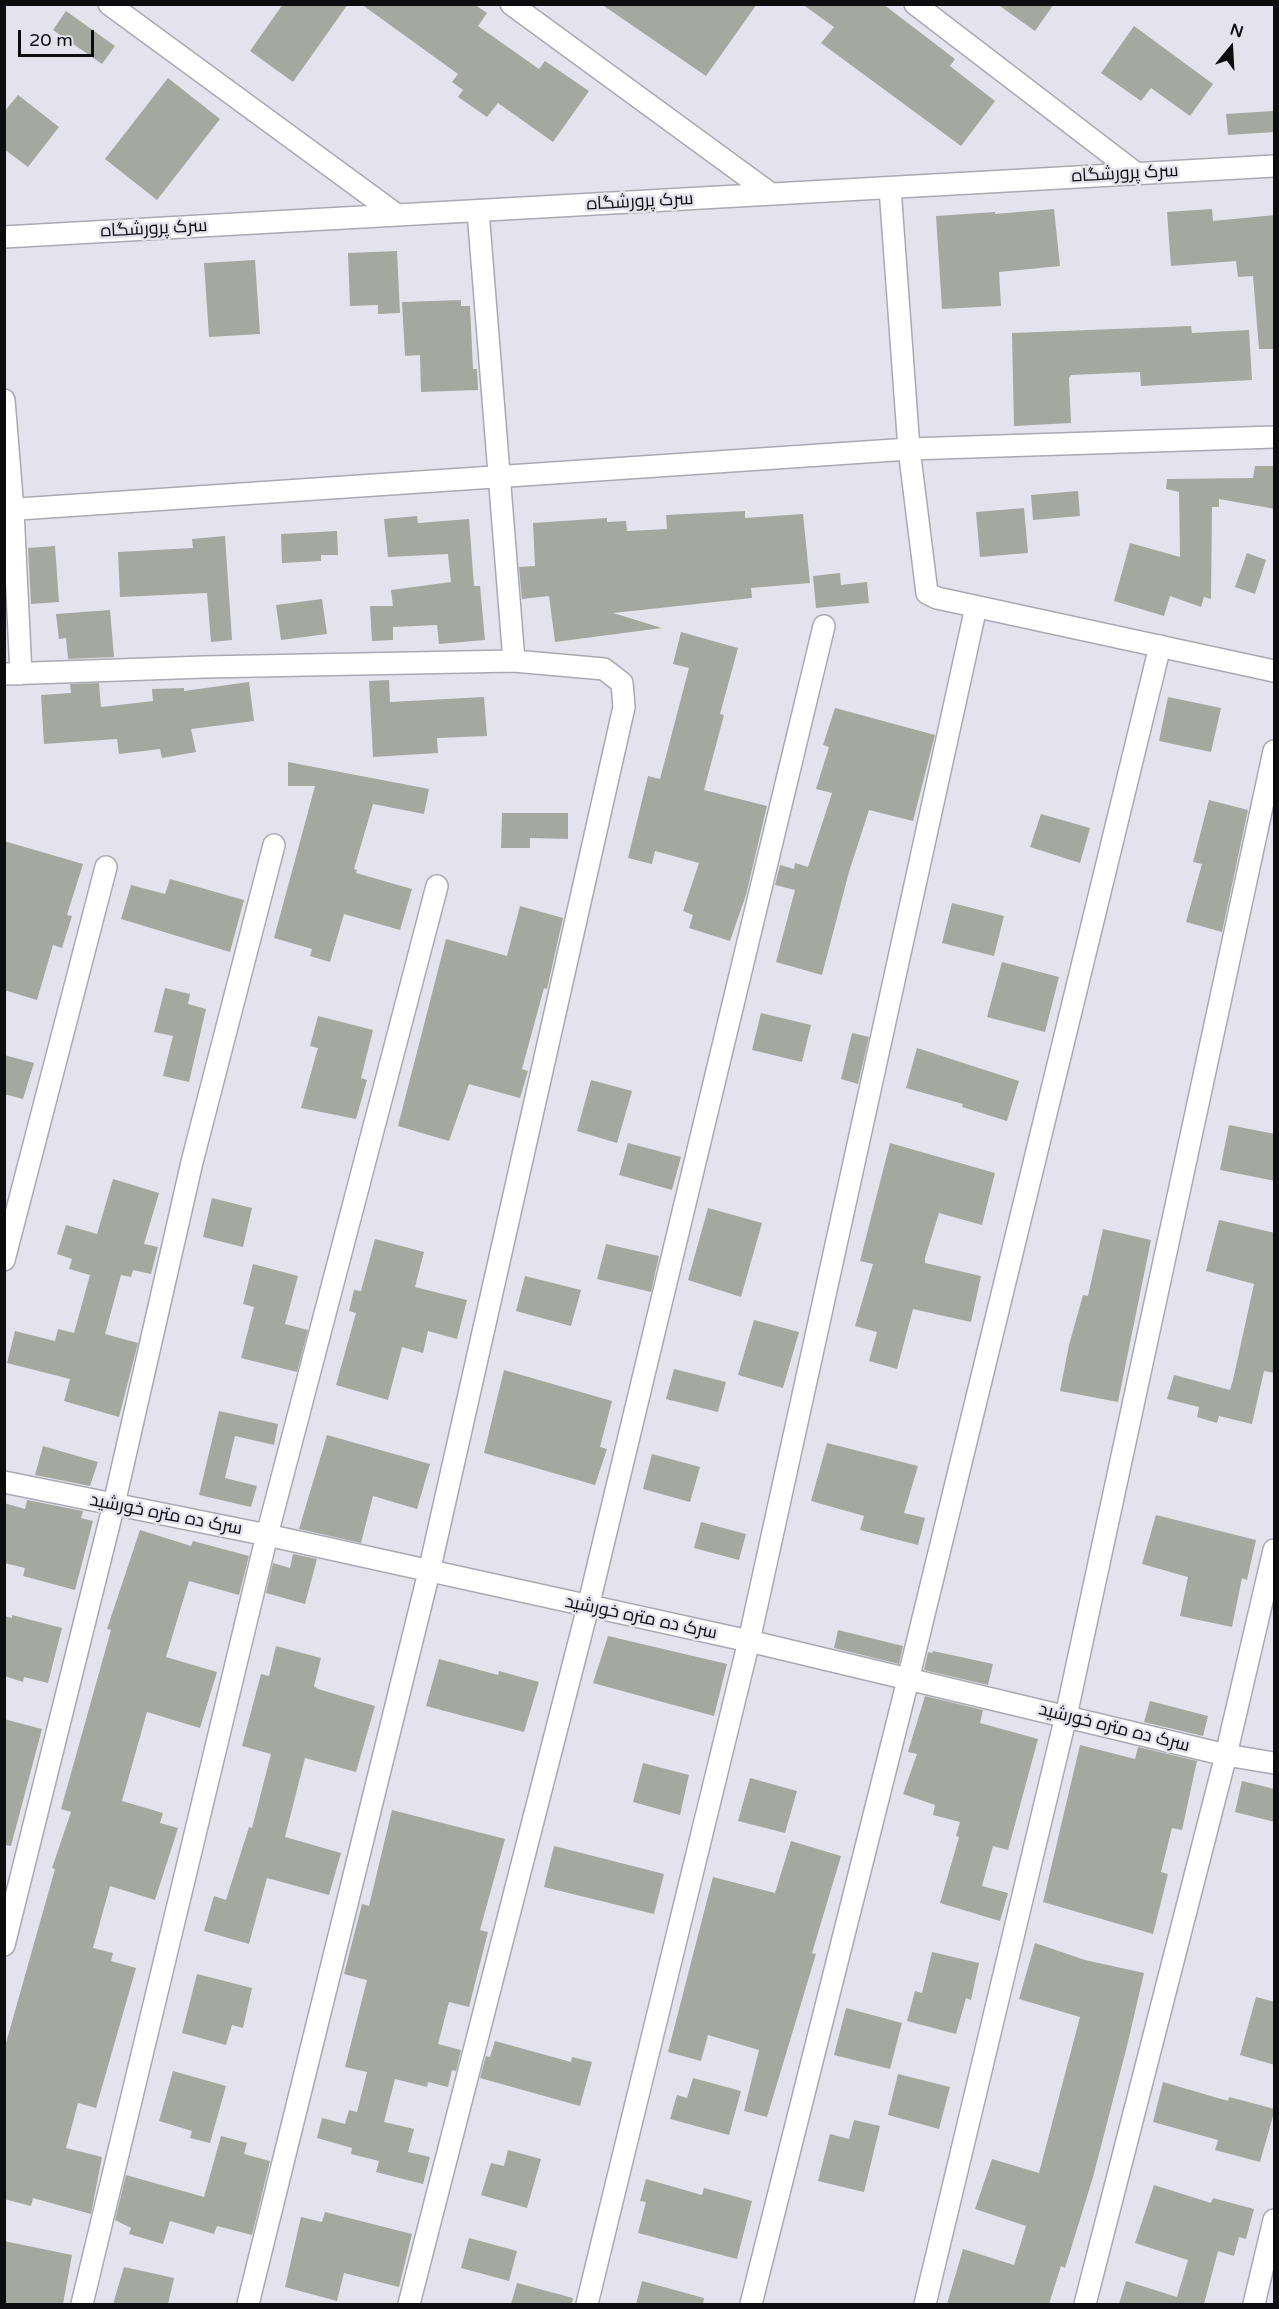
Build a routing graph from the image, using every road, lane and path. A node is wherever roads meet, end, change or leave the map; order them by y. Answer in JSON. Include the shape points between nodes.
{"nodes":[{"id":1,"x":109,"y":4,"type":"edge"},
{"id":2,"x":511,"y":4,"type":"edge"},
{"id":3,"x":915,"y":4,"type":"edge"},
{"id":4,"x":1275,"y":166,"type":"edge"},
{"id":5,"x":1137,"y":174,"type":"junction"},
{"id":6,"x":890,"y":188,"type":"junction"},
{"id":7,"x":771,"y":194,"type":"junction"},
{"id":8,"x":478,"y":211,"type":"junction"},
{"id":9,"x":397,"y":215,"type":"junction"},
{"id":10,"x":5,"y":236,"type":"edge"},
{"id":11,"x":4,"y":400,"type":"edge"},
{"id":12,"x":1275,"y":437,"type":"edge"},
{"id":13,"x":909,"y":449,"type":"junction"},
{"id":14,"x":500,"y":479,"type":"junction"},
{"id":15,"x":9,"y":510,"type":"edge"},
{"id":16,"x":976,"y":607,"type":"junction"},
{"id":17,"x":824,"y":626,"type":"dead end"},
{"id":18,"x":1160,"y":646,"type":"junction"},
{"id":19,"x":514,"y":661,"type":"junction"},
{"id":20,"x":1275,"y":671,"type":"edge"},
{"id":21,"x":13,"y":674,"type":"edge"},
{"id":22,"x":1275,"y":751,"type":"edge"},
{"id":23,"x":274,"y":845,"type":"dead end"},
{"id":24,"x":106,"y":867,"type":"dead end"},
{"id":25,"x":437,"y":886,"type":"dead end"},
{"id":26,"x":4,"y":1260,"type":"edge"},
{"id":27,"x":4,"y":1482,"type":"edge"},
{"id":28,"x":114,"y":1504,"type":"junction"},
{"id":29,"x":267,"y":1535,"type":"junction"},
{"id":30,"x":1275,"y":1550,"type":"edge"},
{"id":31,"x":429,"y":1572,"type":"junction"},
{"id":32,"x":588,"y":1607,"type":"junction"},
{"id":33,"x":749,"y":1641,"type":"junction"},
{"id":34,"x":908,"y":1680,"type":"junction"},
{"id":35,"x":1066,"y":1716,"type":"junction"},
{"id":36,"x":1226,"y":1755,"type":"junction"},
{"id":37,"x":1275,"y":1763,"type":"edge"},
{"id":38,"x":4,"y":1945,"type":"edge"},
{"id":39,"x":1275,"y":2220,"type":"edge"},
{"id":40,"x":82,"y":2304,"type":"edge"},
{"id":41,"x":248,"y":2304,"type":"edge"},
{"id":42,"x":408,"y":2304,"type":"edge"},
{"id":43,"x":588,"y":2304,"type":"edge"},
{"id":44,"x":751,"y":2304,"type":"edge"},
{"id":45,"x":925,"y":2304,"type":"edge"},
{"id":46,"x":1085,"y":2304,"type":"edge"},
{"id":47,"x":1254,"y":2304,"type":"edge"}],
"edges":[{"from":1,"to":9,"type":"street"},
{"from":2,"to":7,"type":"street"},
{"from":3,"to":5,"type":"street"},
{"from":4,"to":5,"type":"street","name":"سرک پرورشگاه"},
{"from":5,"to":6,"type":"street","name":"سرک پرورشگاه"},
{"from":6,"to":7,"type":"street","name":"سرک پرورشگاه"},
{"from":6,"to":13,"type":"street"},
{"from":7,"to":8,"type":"street","name":"سرک پرورشگاه"},
{"from":8,"to":9,"type":"street","name":"سرک پرورشگاه"},
{"from":8,"to":14,"type":"street"},
{"from":9,"to":10,"type":"street","name":"سرک پرورشگاه"},
{"from":11,"to":15,"type":"street"},
{"from":12,"to":13,"type":"street"},
{"from":13,"to":14,"type":"street"},
{"from":13,"to":16,"type":"street","via":[[927,593]]},
{"from":14,"to":15,"type":"street"},
{"from":14,"to":19,"type":"street"},
{"from":15,"to":21,"type":"street"},
{"from":16,"to":18,"type":"street"},
{"from":16,"to":33,"type":"street"},
{"from":17,"to":32,"type":"street"},
{"from":18,"to":20,"type":"street"},
{"from":18,"to":34,"type":"street"},
{"from":19,"to":21,"type":"street"},
{"from":19,"to":31,"type":"street","via":[[604,669],[622,683],[624,707]]},
{"from":22,"to":35,"type":"street"},
{"from":23,"to":28,"type":"street","via":[[192,1162]]},
{"from":24,"to":26,"type":"street"},
{"from":25,"to":29,"type":"street"},
{"from":27,"to":28,"type":"street","name":"سرک ده متره خورشید"},
{"from":28,"to":29,"type":"street","name":"سرک ده متره خورشید"},
{"from":28,"to":38,"type":"street"},
{"from":29,"to":31,"type":"street","name":"سرک ده متره خورشید"},
{"from":29,"to":40,"type":"street"},
{"from":30,"to":36,"type":"street"},
{"from":31,"to":32,"type":"street","name":"سرک ده متره خورشید"},
{"from":31,"to":41,"type":"street"},
{"from":32,"to":33,"type":"street","name":"سرک ده متره خورشید"},
{"from":32,"to":42,"type":"street"},
{"from":33,"to":34,"type":"street","name":"سرک ده متره خورشید"},
{"from":33,"to":43,"type":"street"},
{"from":34,"to":35,"type":"street","name":"سرک ده متره خورشید"},
{"from":34,"to":44,"type":"street"},
{"from":35,"to":36,"type":"street","name":"سرک ده متره خورشید"},
{"from":35,"to":45,"type":"street"},
{"from":36,"to":37,"type":"street","name":"سرک ده متره خورشید"},
{"from":36,"to":46,"type":"street"},
{"from":39,"to":47,"type":"street"}]}
